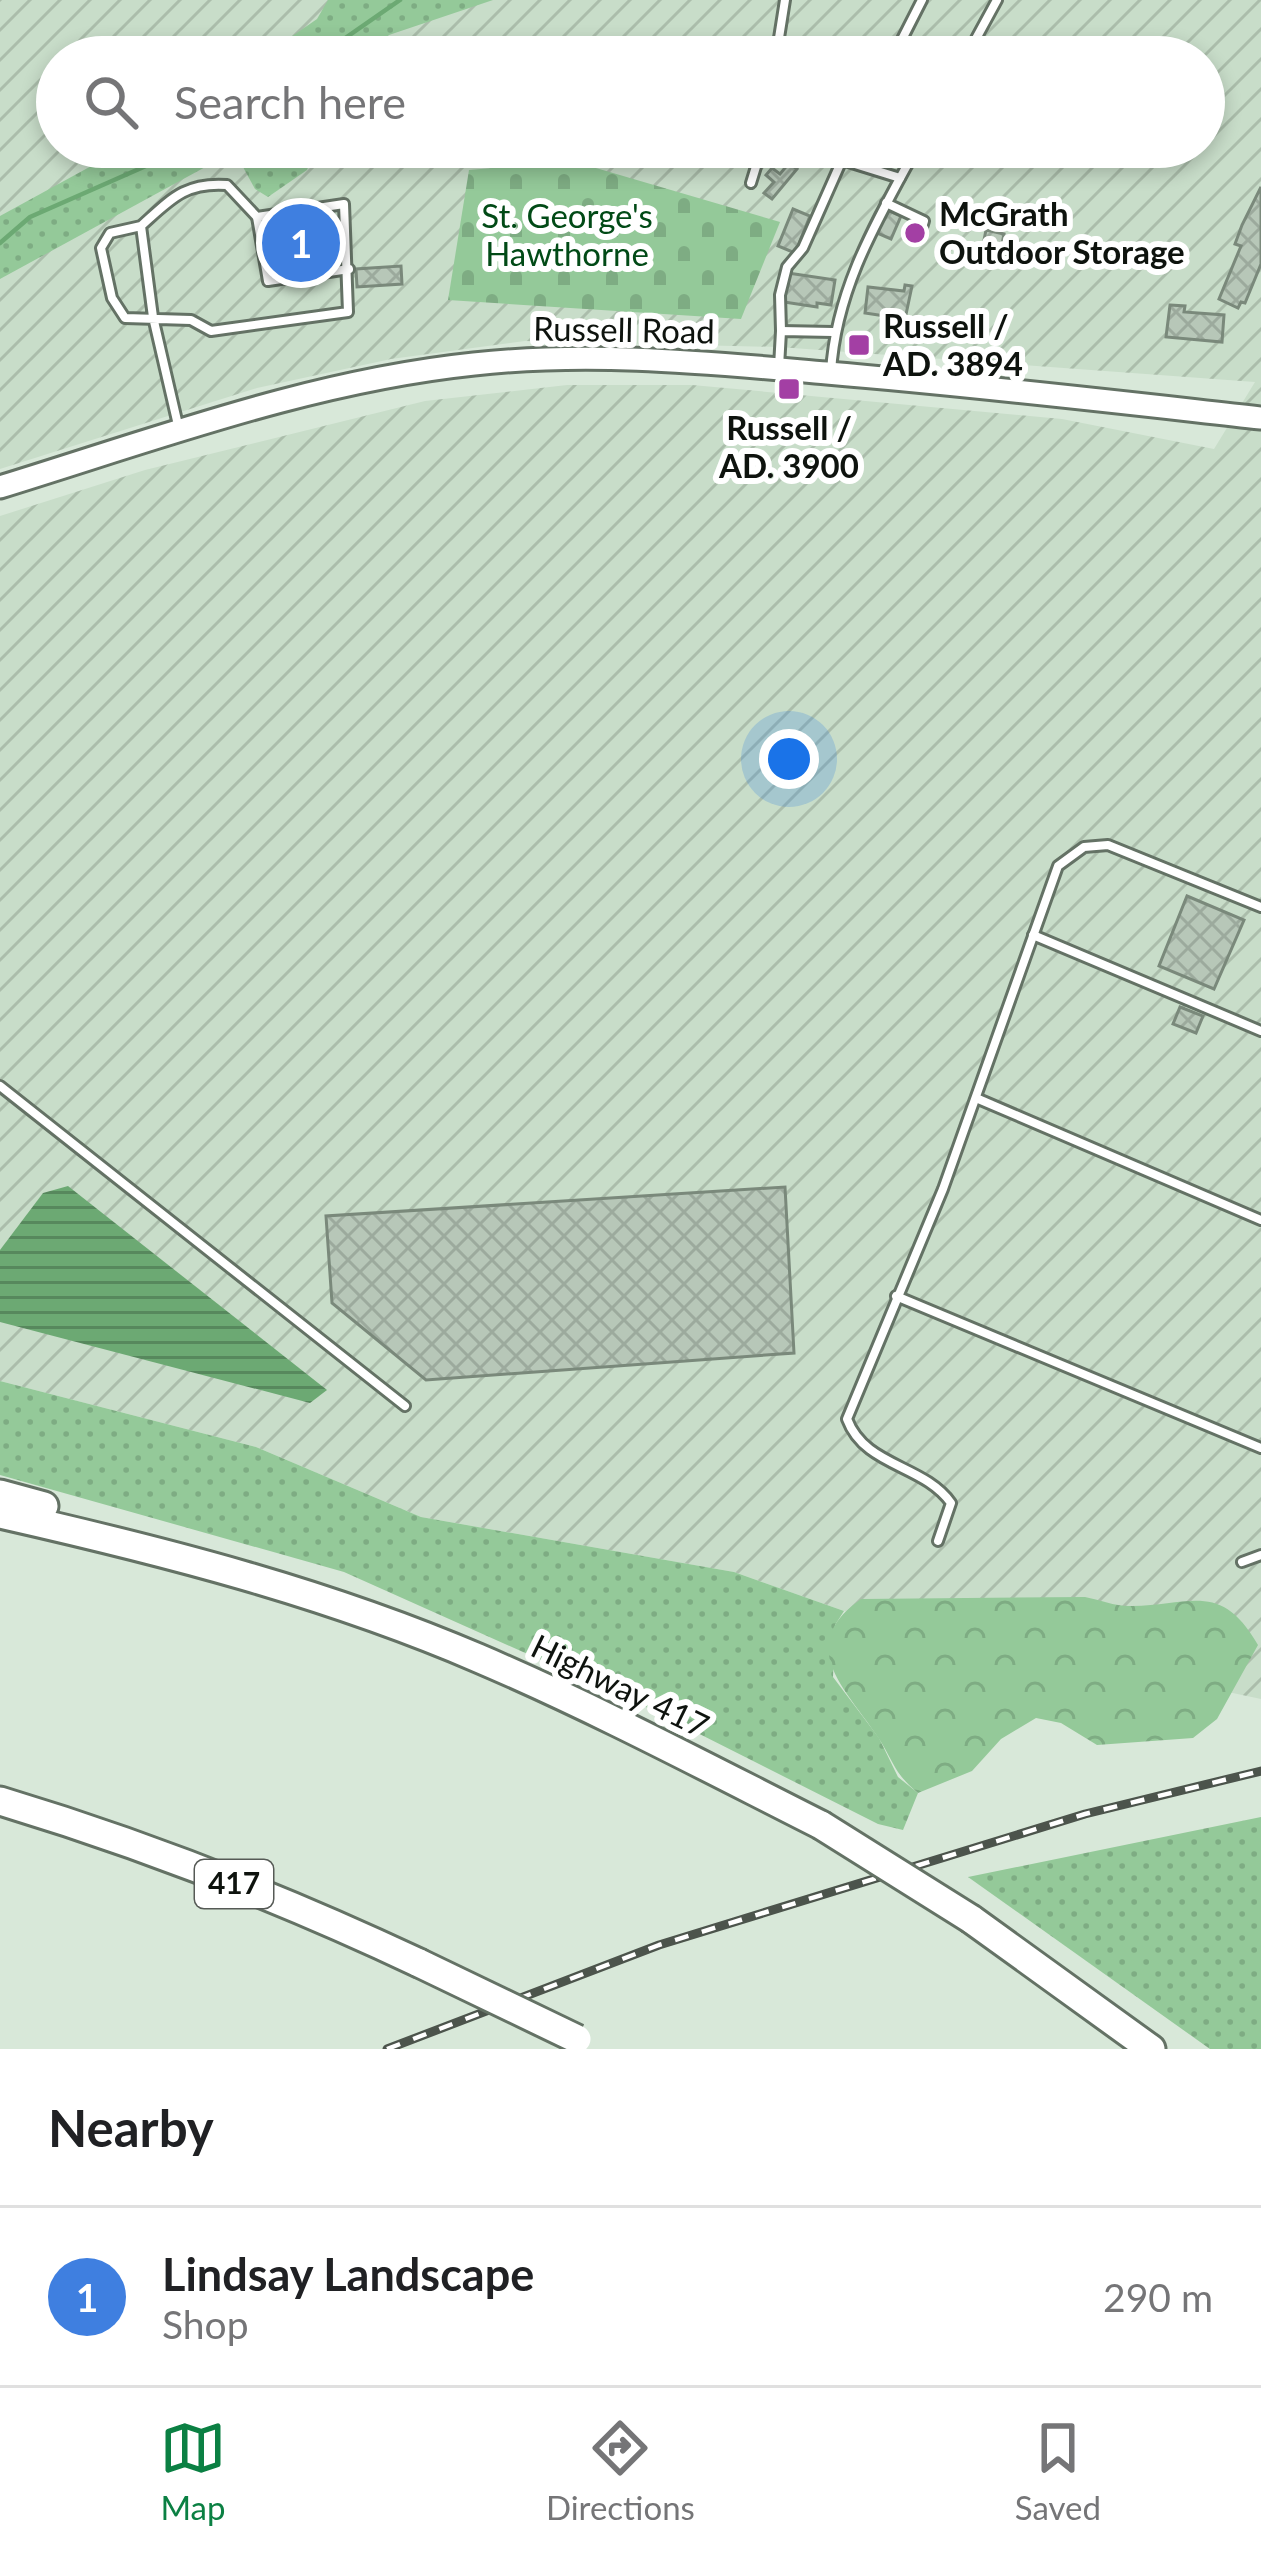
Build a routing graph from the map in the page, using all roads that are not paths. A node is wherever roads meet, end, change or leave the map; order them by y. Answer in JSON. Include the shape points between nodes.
{"nodes":[{"id":1,"x":784,"y":0,"type":"edge"},
{"id":2,"x":922,"y":0,"type":"edge"},
{"id":3,"x":997,"y":0,"type":"edge"},
{"id":4,"x":779,"y":36,"type":"edge"},
{"id":5,"x":904,"y":36,"type":"edge"},
{"id":6,"x":977,"y":36,"type":"edge"},
{"id":7,"x":756,"y":168,"type":"edge"},
{"id":8,"x":838,"y":168,"type":"edge"},
{"id":9,"x":868,"y":168,"type":"edge"},
{"id":10,"x":905,"y":168,"type":"edge"},
{"id":11,"x":900,"y":178,"type":"junction"},
{"id":12,"x":751,"y":182,"type":"dead end"},
{"id":13,"x":886,"y":203,"type":"junction"},
{"id":14,"x":257,"y":218,"type":"junction"},
{"id":15,"x":141,"y":226,"type":"junction"},
{"id":16,"x":919,"y":237,"type":"dead end"},
{"id":17,"x":349,"y":269,"type":"junction"},
{"id":18,"x":153,"y":317,"type":"junction"},
{"id":19,"x":781,"y":331,"type":"junction"},
{"id":20,"x":833,"y":332,"type":"junction"},
{"id":21,"x":779,"y":369,"type":"junction"},
{"id":22,"x":831,"y":374,"type":"junction"},
{"id":23,"x":1261,"y":418,"type":"edge"},
{"id":24,"x":180,"y":432,"type":"junction"},
{"id":25,"x":0,"y":487,"type":"edge"},
{"id":26,"x":1261,"y":907,"type":"edge"},
{"id":27,"x":1034,"y":935,"type":"junction"},
{"id":28,"x":1261,"y":1031,"type":"edge"},
{"id":29,"x":0,"y":1086,"type":"edge"},
{"id":30,"x":976,"y":1098,"type":"junction"},
{"id":31,"x":1261,"y":1220,"type":"edge"},
{"id":32,"x":896,"y":1296,"type":"junction"},
{"id":33,"x":405,"y":1406,"type":"dead end"},
{"id":34,"x":1261,"y":1448,"type":"edge"},
{"id":35,"x":0,"y":1494,"type":"edge"},
{"id":36,"x":0,"y":1514,"type":"edge"},
{"id":37,"x":938,"y":1540,"type":"dead end"},
{"id":38,"x":1261,"y":1555,"type":"edge"},
{"id":39,"x":1242,"y":1562,"type":"dead end"},
{"id":40,"x":275,"y":1583,"type":"junction"},
{"id":41,"x":0,"y":1801,"type":"edge"},
{"id":42,"x":585,"y":2044,"type":"edge"},
{"id":43,"x":1150,"y":2049,"type":"edge"}],
"edges":[{"from":1,"to":4,"type":"lane"},
{"from":2,"to":5,"type":"lane"},
{"from":3,"to":6,"type":"lane"},
{"from":7,"to":12,"type":"lane"},
{"from":8,"to":19,"type":"lane","via":[[787,267]]},
{"from":9,"to":11,"type":"lane"},
{"from":10,"to":11,"type":"lane"},
{"from":11,"to":13,"type":"lane"},
{"from":13,"to":16,"type":"lane","via":[[924,221]]},
{"from":13,"to":20,"type":"lane"},
{"from":14,"to":15,"type":"lane","via":[[227,185],[201,183]]},
{"from":14,"to":17,"type":"lane","via":[[268,281]]},
{"from":14,"to":17,"type":"lane","via":[[344,204]]},
{"from":15,"to":18,"type":"lane"},
{"from":15,"to":18,"type":"lane","via":[[110,233],[100,248],[125,318]]},
{"from":17,"to":18,"type":"lane","via":[[348,312],[211,331],[191,320]]},
{"from":18,"to":24,"type":"lane"},
{"from":19,"to":20,"type":"lane"},
{"from":19,"to":21,"type":"lane"},
{"from":20,"to":22,"type":"lane"},
{"from":21,"to":22,"type":"main road","name":"Russell Road"},
{"from":21,"to":24,"type":"main road","name":"Russell Road","via":[[628,357],[472,364],[348,383]]},
{"from":22,"to":23,"type":"main road","name":"Russell Road"},
{"from":24,"to":25,"type":"main road","name":"Russell Road"},
{"from":26,"to":27,"type":"lane","via":[[1108,844],[1084,847],[1058,866]]},
{"from":27,"to":28,"type":"lane"},
{"from":27,"to":30,"type":"lane"},
{"from":29,"to":33,"type":"lane"},
{"from":30,"to":31,"type":"lane"},
{"from":30,"to":32,"type":"lane"},
{"from":32,"to":34,"type":"lane"},
{"from":32,"to":37,"type":"lane","via":[[847,1419],[872,1454],[939,1487],[950,1503]]},
{"from":35,"to":40,"type":"highway","via":[[107,1522]]},
{"from":36,"to":40,"type":"highway","name":"Highway 417"},
{"from":38,"to":39,"type":"lane"},
{"from":40,"to":43,"type":"highway","name":"Highway 417","bridge":true,"via":[[478,1658],[821,1826],[971,1919]]},
{"from":41,"to":42,"type":"highway","number":"417","bridge":true,"via":[[325,1918]]}]}
